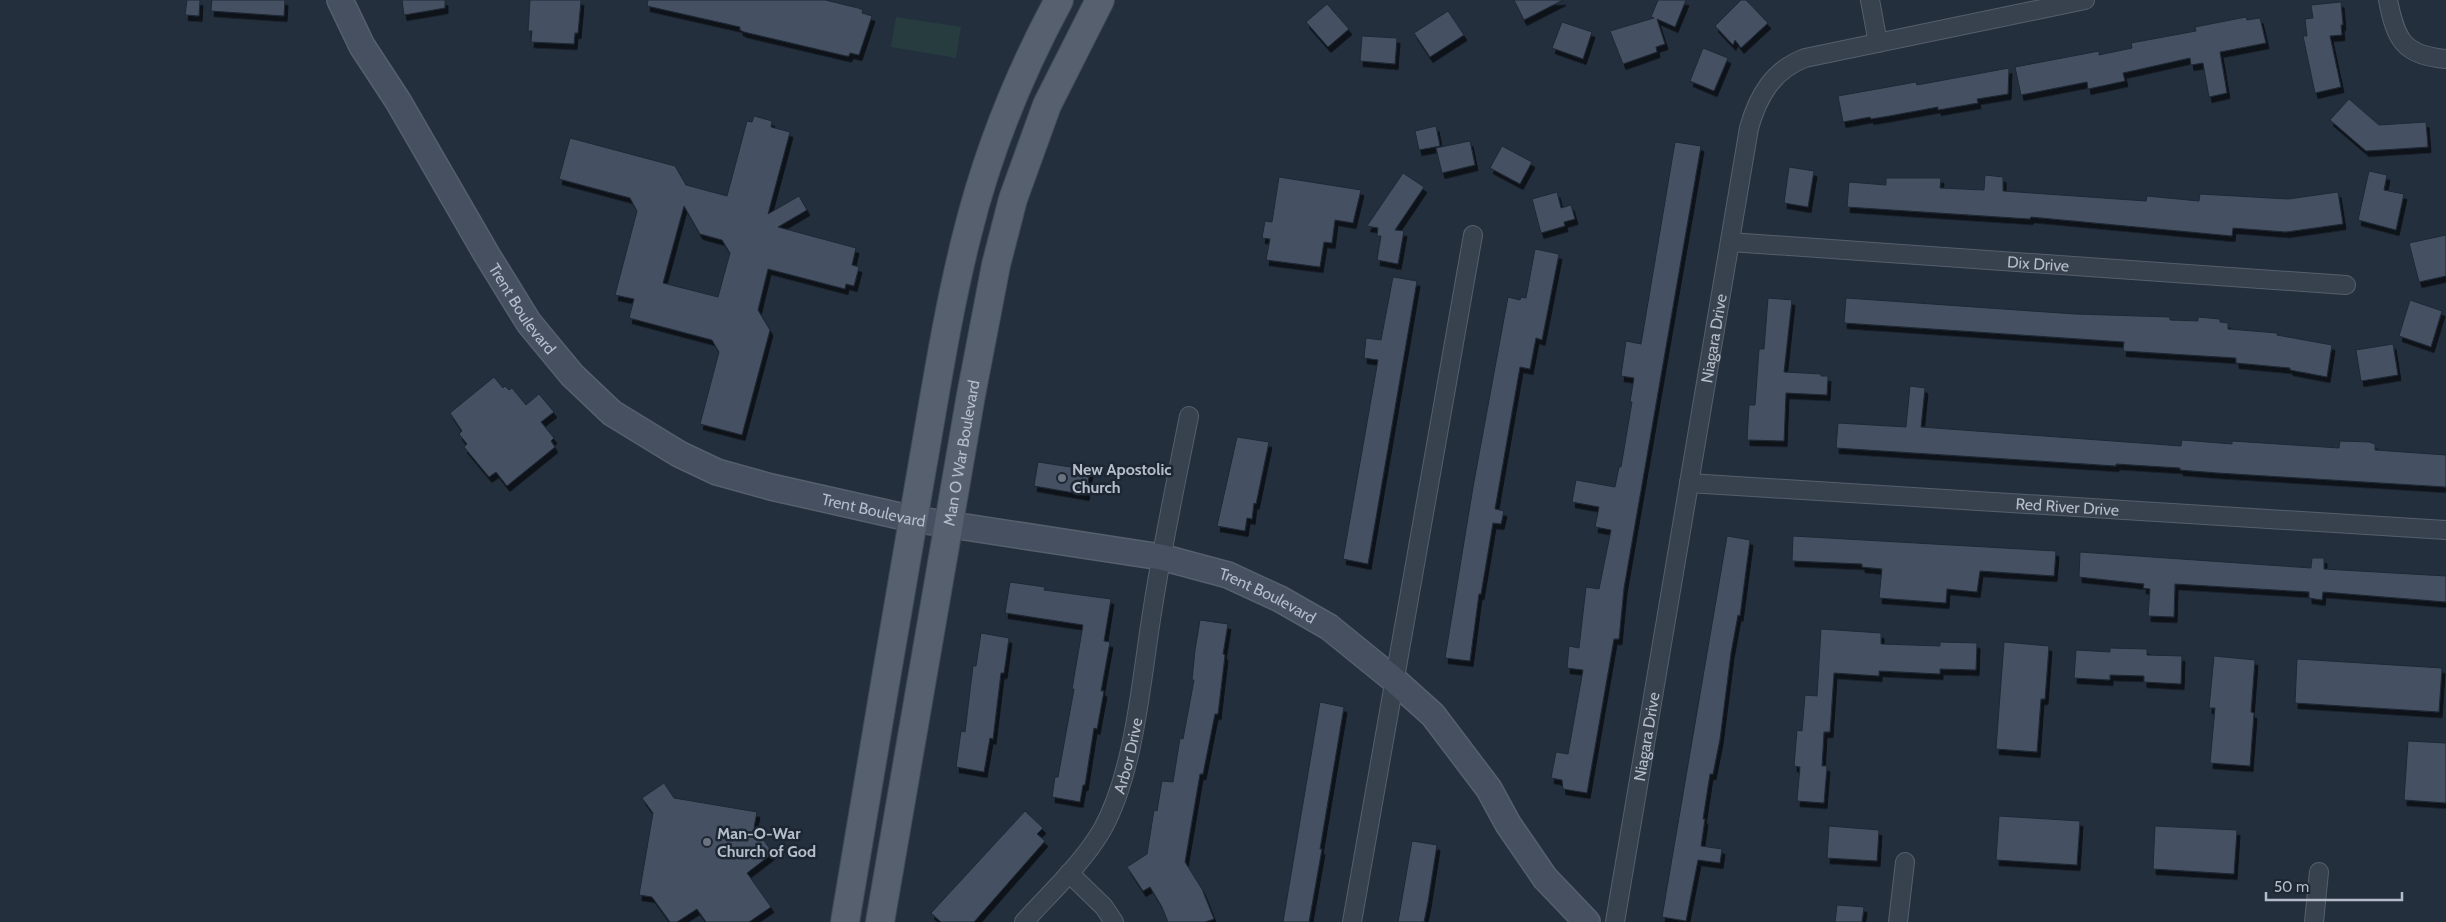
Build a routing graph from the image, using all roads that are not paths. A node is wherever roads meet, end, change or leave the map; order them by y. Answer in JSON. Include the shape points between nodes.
{"nodes":[{"id":1,"x":340,"y":0,"type":"edge"},
{"id":2,"x":1059,"y":0,"type":"edge"},
{"id":3,"x":1100,"y":0,"type":"edge"},
{"id":4,"x":1870,"y":0,"type":"edge"},
{"id":5,"x":2085,"y":0,"type":"edge"},
{"id":6,"x":2388,"y":0,"type":"edge"},
{"id":7,"x":1878,"y":43,"type":"junction"},
{"id":8,"x":2446,"y":59,"type":"edge"},
{"id":9,"x":1473,"y":235,"type":"dead end"},
{"id":10,"x":1730,"y":242,"type":"junction"},
{"id":11,"x":2346,"y":286,"type":"dead end"},
{"id":12,"x":1189,"y":416,"type":"dead end"},
{"id":13,"x":1689,"y":483,"type":"junction"},
{"id":14,"x":913,"y":518,"type":"junction"},
{"id":15,"x":949,"y":524,"type":"junction"},
{"id":16,"x":2446,"y":530,"type":"edge"},
{"id":17,"x":1160,"y":557,"type":"junction"},
{"id":18,"x":1393,"y":679,"type":"junction"},
{"id":19,"x":1905,"y":862,"type":"dead end"},
{"id":20,"x":2319,"y":872,"type":"dead end"},
{"id":21,"x":1069,"y":873,"type":"junction"},
{"id":22,"x":845,"y":922,"type":"edge"},
{"id":23,"x":880,"y":922,"type":"edge"},
{"id":24,"x":1024,"y":922,"type":"edge"},
{"id":25,"x":1114,"y":922,"type":"edge"},
{"id":26,"x":1352,"y":922,"type":"edge"},
{"id":27,"x":1587,"y":922,"type":"edge"},
{"id":28,"x":1615,"y":922,"type":"edge"},
{"id":29,"x":1898,"y":922,"type":"edge"},
{"id":30,"x":2314,"y":922,"type":"edge"}],
"edges":[{"from":1,"to":14,"type":"street","name":"Trent Boulevard","via":[[362,46],[529,323],[572,375],[612,413],[679,454],[717,472],[772,488]]},
{"from":2,"to":14,"type":"main road","via":[[1004,119],[967,234],[952,299]]},
{"from":3,"to":15,"type":"main road","name":"Man O War Boulevard","via":[[1047,105],[1013,199],[993,284]]},
{"from":4,"to":7,"type":"street"},
{"from":5,"to":7,"type":"street","name":"Niagara Drive"},
{"from":6,"to":8,"type":"street","via":[[2404,46],[2417,54]]},
{"from":7,"to":10,"type":"street","name":"Niagara Drive","via":[[1805,58],[1785,68],[1771,81],[1761,95],[1749,128]]},
{"from":9,"to":18,"type":"street"},
{"from":10,"to":11,"type":"street","name":"Dix Drive"},
{"from":10,"to":13,"type":"street","name":"Niagara Drive"},
{"from":12,"to":17,"type":"street","name":"Arbor Drive"},
{"from":13,"to":16,"type":"street","name":"Red River Drive"},
{"from":13,"to":28,"type":"street","name":"Niagara Drive"},
{"from":14,"to":15,"type":"street","name":"Trent Boulevard"},
{"from":14,"to":22,"type":"main road"},
{"from":15,"to":17,"type":"street","name":"Trent Boulevard"},
{"from":15,"to":23,"type":"main road","name":"Man O War Boulevard"},
{"from":17,"to":18,"type":"street","name":"Trent Boulevard","via":[[1228,575],[1280,599],[1329,627]]},
{"from":17,"to":21,"type":"street","name":"Arbor Drive","via":[[1127,762],[1116,800],[1102,830]]},
{"from":18,"to":26,"type":"street"},
{"from":18,"to":27,"type":"street","name":"Trent Boulevard","via":[[1433,715],[1489,789],[1508,824],[1545,878]]},
{"from":19,"to":29,"type":"street"},
{"from":20,"to":30,"type":"street"},
{"from":21,"to":24,"type":"street","name":"Arbor Drive"},
{"from":21,"to":25,"type":"street","via":[[1104,907]]}]}
